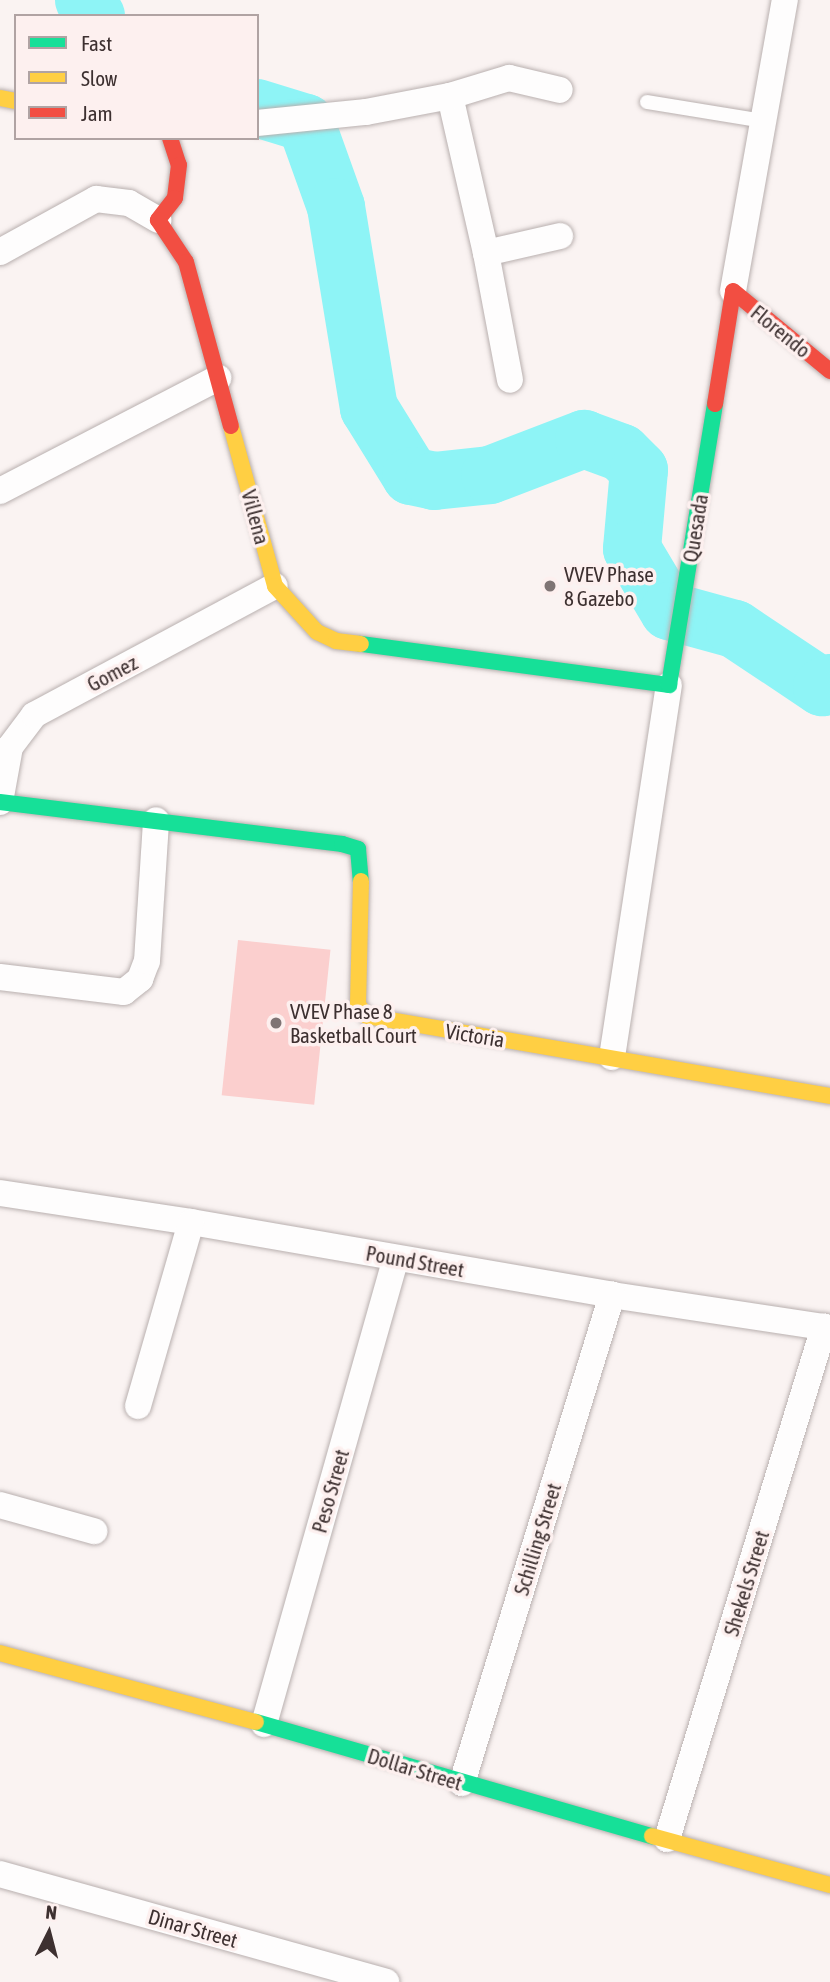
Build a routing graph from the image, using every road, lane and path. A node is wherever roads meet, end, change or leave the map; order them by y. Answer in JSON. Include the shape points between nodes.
{"nodes":[{"id":1,"x":785,"y":0,"type":"edge"},
{"id":2,"x":560,"y":90,"type":"dead end"},
{"id":3,"x":450,"y":96,"type":"junction"},
{"id":4,"x":647,"y":102,"type":"dead end"},
{"id":5,"x":763,"y":121,"type":"junction"},
{"id":6,"x":259,"y":123,"type":"edge"},
{"id":7,"x":171,"y":140,"type":"edge"},
{"id":8,"x":158,"y":220,"type":"junction"},
{"id":9,"x":560,"y":236,"type":"dead end"},
{"id":10,"x":0,"y":252,"type":"edge"},
{"id":11,"x":486,"y":253,"type":"junction"},
{"id":12,"x":733,"y":290,"type":"junction"},
{"id":13,"x":830,"y":371,"type":"edge"},
{"id":14,"x":218,"y":379,"type":"junction"},
{"id":15,"x":510,"y":380,"type":"dead end"},
{"id":16,"x":0,"y":491,"type":"edge"},
{"id":17,"x":275,"y":586,"type":"junction"},
{"id":18,"x":669,"y":685,"type":"junction"},
{"id":19,"x":0,"y":802,"type":"edge"},
{"id":20,"x":156,"y":820,"type":"junction"},
{"id":21,"x":0,"y":977,"type":"edge"},
{"id":22,"x":611,"y":1057,"type":"junction"},
{"id":23,"x":830,"y":1096,"type":"edge"},
{"id":24,"x":0,"y":1193,"type":"edge"},
{"id":25,"x":191,"y":1222,"type":"junction"},
{"id":26,"x":396,"y":1258,"type":"junction"},
{"id":27,"x":612,"y":1295,"type":"junction"},
{"id":28,"x":827,"y":1327,"type":"edge"},
{"id":29,"x":138,"y":1406,"type":"dead end"},
{"id":30,"x":0,"y":1505,"type":"edge"},
{"id":31,"x":94,"y":1531,"type":"dead end"},
{"id":32,"x":0,"y":1653,"type":"edge"},
{"id":33,"x":264,"y":1724,"type":"junction"},
{"id":34,"x":462,"y":1783,"type":"junction"},
{"id":35,"x":667,"y":1839,"type":"junction"},
{"id":36,"x":0,"y":1874,"type":"edge"},
{"id":37,"x":830,"y":1885,"type":"edge"},
{"id":38,"x":386,"y":1982,"type":"edge"}],
"edges":[{"from":1,"to":5,"type":"street","name":"Quesada"},
{"from":2,"to":3,"type":"street","via":[[509,78]]},
{"from":3,"to":6,"type":"street","via":[[366,112]]},
{"from":3,"to":11,"type":"street"},
{"from":4,"to":5,"type":"lane"},
{"from":5,"to":12,"type":"street","name":"Quesada"},
{"from":7,"to":8,"type":"street","via":[[179,165],[175,198]]},
{"from":8,"to":10,"type":"street","name":"Villena","via":[[130,203],[96,199]]},
{"from":8,"to":14,"type":"street","name":"Villena","via":[[186,262]]},
{"from":9,"to":11,"type":"street"},
{"from":11,"to":15,"type":"street"},
{"from":12,"to":13,"type":"street","name":"Florendo"},
{"from":12,"to":18,"type":"street","name":"Quesada"},
{"from":14,"to":16,"type":"street"},
{"from":14,"to":17,"type":"street","name":"Villena"},
{"from":17,"to":18,"type":"street","name":"Villena","via":[[317,632],[336,641]]},
{"from":17,"to":19,"type":"street","name":"Gomez","via":[[34,715],[10,747]]},
{"from":18,"to":22,"type":"street","name":"Quesada"},
{"from":19,"to":20,"type":"street","name":"Victoria"},
{"from":20,"to":21,"type":"street","via":[[148,961],[140,979],[124,992]]},
{"from":20,"to":22,"type":"street","name":"Victoria","via":[[358,849],[358,1005],[367,1016]]},
{"from":22,"to":23,"type":"street","name":"Victoria"},
{"from":24,"to":25,"type":"street","name":"Pound Street"},
{"from":25,"to":26,"type":"street","name":"Pound Street"},
{"from":25,"to":29,"type":"street"},
{"from":26,"to":27,"type":"street","name":"Pound Street"},
{"from":26,"to":33,"type":"street","name":"Peso Street"},
{"from":27,"to":28,"type":"street","name":"Pound Street"},
{"from":27,"to":34,"type":"street","name":"Schilling Street"},
{"from":28,"to":35,"type":"street","name":"Shekels Street"},
{"from":30,"to":31,"type":"street"},
{"from":32,"to":33,"type":"street","name":"Dollar Street"},
{"from":33,"to":34,"type":"street","name":"Dollar Street"},
{"from":34,"to":35,"type":"street","name":"Dollar Street"},
{"from":35,"to":37,"type":"street","name":"Dollar Street"},
{"from":36,"to":38,"type":"street","name":"Dinar Street"}]}
